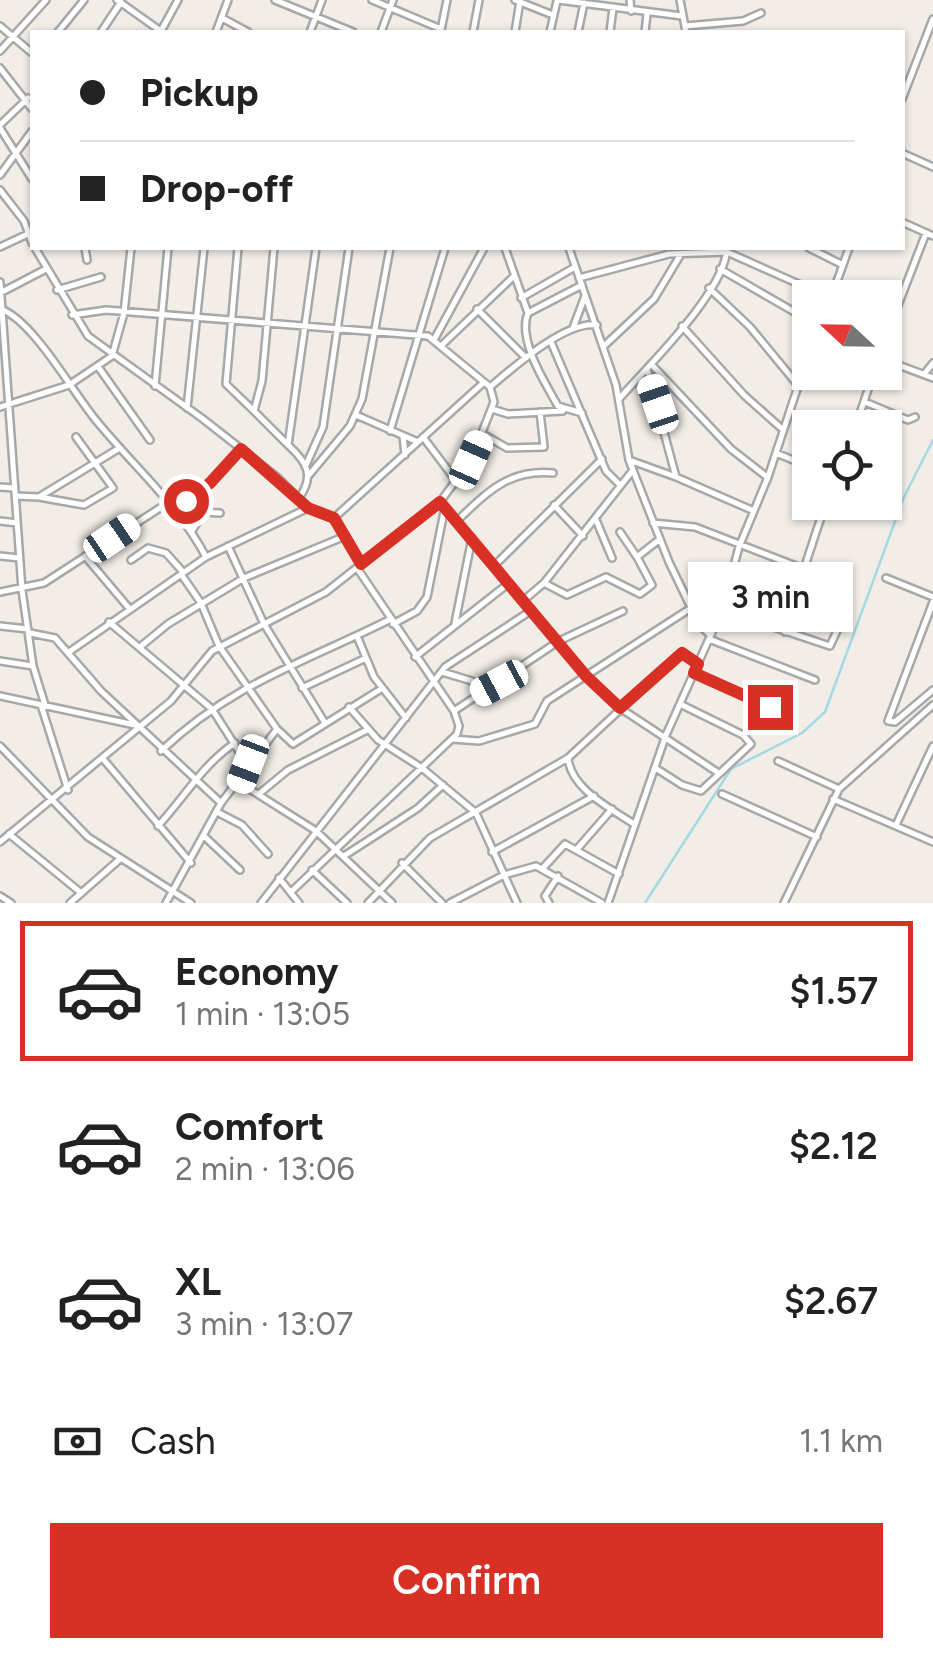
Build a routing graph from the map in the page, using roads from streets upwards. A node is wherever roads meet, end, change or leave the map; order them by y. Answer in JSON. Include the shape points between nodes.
{"nodes":[{"id":1,"x":46,"y":0,"type":"edge"},
{"id":2,"x":84,"y":0,"type":"edge"},
{"id":3,"x":178,"y":0,"type":"edge"},
{"id":4,"x":228,"y":0,"type":"edge"},
{"id":5,"x":276,"y":0,"type":"edge"},
{"id":6,"x":322,"y":0,"type":"edge"},
{"id":7,"x":372,"y":0,"type":"edge"},
{"id":8,"x":393,"y":0,"type":"edge"},
{"id":9,"x":447,"y":0,"type":"edge"},
{"id":10,"x":479,"y":0,"type":"edge"},
{"id":11,"x":518,"y":0,"type":"edge"},
{"id":12,"x":558,"y":0,"type":"edge"},
{"id":13,"x":630,"y":0,"type":"edge"},
{"id":14,"x":680,"y":0,"type":"edge"},
{"id":15,"x":119,"y":1,"type":"edge"},
{"id":16,"x":596,"y":2,"type":"edge"},
{"id":17,"x":584,"y":3,"type":"junction"},
{"id":18,"x":613,"y":8,"type":"junction"},
{"id":19,"x":389,"y":10,"type":"junction"},
{"id":20,"x":631,"y":11,"type":"junction"},
{"id":21,"x":761,"y":13,"type":"dead end"},
{"id":22,"x":646,"y":14,"type":"junction"},
{"id":23,"x":553,"y":15,"type":"junction"},
{"id":24,"x":316,"y":16,"type":"junction"},
{"id":25,"x":682,"y":16,"type":"junction"},
{"id":26,"x":222,"y":18,"type":"junction"},
{"id":27,"x":933,"y":20,"type":"edge"},
{"id":28,"x":0,"y":26,"type":"edge"},
{"id":29,"x":60,"y":30,"type":"edge"},
{"id":30,"x":102,"y":30,"type":"edge"},
{"id":31,"x":158,"y":30,"type":"edge"},
{"id":32,"x":162,"y":30,"type":"edge"},
{"id":33,"x":217,"y":30,"type":"edge"},
{"id":34,"x":244,"y":30,"type":"edge"},
{"id":35,"x":311,"y":30,"type":"edge"},
{"id":36,"x":348,"y":30,"type":"edge"},
{"id":37,"x":382,"y":30,"type":"edge"},
{"id":38,"x":438,"y":30,"type":"edge"},
{"id":39,"x":440,"y":30,"type":"edge"},
{"id":40,"x":473,"y":30,"type":"edge"},
{"id":41,"x":515,"y":30,"type":"edge"},
{"id":42,"x":550,"y":30,"type":"edge"},
{"id":43,"x":578,"y":30,"type":"edge"},
{"id":44,"x":610,"y":30,"type":"edge"},
{"id":45,"x":645,"y":30,"type":"edge"},
{"id":46,"x":685,"y":30,"type":"edge"},
{"id":47,"x":12,"y":37,"type":"junction"},
{"id":48,"x":0,"y":50,"type":"edge"},
{"id":49,"x":30,"y":52,"type":"edge"},
{"id":50,"x":0,"y":68,"type":"edge"},
{"id":51,"x":905,"y":91,"type":"edge"},
{"id":52,"x":28,"y":98,"type":"junction"},
{"id":53,"x":30,"y":104,"type":"edge"},
{"id":54,"x":0,"y":127,"type":"edge"},
{"id":55,"x":30,"y":135,"type":"edge"},
{"id":56,"x":18,"y":154,"type":"junction"},
{"id":57,"x":905,"y":154,"type":"edge"},
{"id":58,"x":933,"y":167,"type":"edge"},
{"id":59,"x":30,"y":175,"type":"edge"},
{"id":60,"x":0,"y":176,"type":"edge"},
{"id":61,"x":0,"y":190,"type":"edge"},
{"id":62,"x":10,"y":202,"type":"junction"},
{"id":63,"x":0,"y":205,"type":"edge"},
{"id":64,"x":905,"y":223,"type":"edge"},
{"id":65,"x":30,"y":234,"type":"edge"},
{"id":66,"x":929,"y":235,"type":"edge"},
{"id":67,"x":0,"y":246,"type":"edge"},
{"id":68,"x":36,"y":250,"type":"edge"},
{"id":69,"x":84,"y":250,"type":"edge"},
{"id":70,"x":130,"y":250,"type":"edge"},
{"id":71,"x":168,"y":250,"type":"edge"},
{"id":72,"x":204,"y":250,"type":"edge"},
{"id":73,"x":238,"y":250,"type":"edge"},
{"id":74,"x":274,"y":250,"type":"edge"},
{"id":75,"x":316,"y":250,"type":"edge"},
{"id":76,"x":350,"y":250,"type":"edge"},
{"id":77,"x":390,"y":250,"type":"edge"},
{"id":78,"x":444,"y":250,"type":"edge"},
{"id":79,"x":483,"y":250,"type":"edge"},
{"id":80,"x":505,"y":250,"type":"edge"},
{"id":81,"x":571,"y":250,"type":"edge"},
{"id":82,"x":727,"y":250,"type":"edge"},
{"id":83,"x":813,"y":250,"type":"edge"},
{"id":84,"x":848,"y":250,"type":"edge"},
{"id":85,"x":681,"y":254,"type":"junction"},
{"id":86,"x":87,"y":260,"type":"dead end"},
{"id":87,"x":843,"y":265,"type":"junction"},
{"id":88,"x":575,"y":267,"type":"junction"},
{"id":89,"x":46,"y":269,"type":"junction"},
{"id":90,"x":720,"y":269,"type":"junction"},
{"id":91,"x":101,"y":277,"type":"dead end"},
{"id":92,"x":513,"y":277,"type":"junction"},
{"id":93,"x":792,"y":280,"type":"edge"},
{"id":94,"x":837,"y":280,"type":"edge"},
{"id":95,"x":0,"y":282,"type":"edge"},
{"id":96,"x":581,"y":282,"type":"junction"},
{"id":97,"x":709,"y":288,"type":"junction"},
{"id":98,"x":57,"y":290,"type":"junction"},
{"id":99,"x":1,"y":293,"type":"edge"},
{"id":100,"x":586,"y":294,"type":"junction"},
{"id":101,"x":521,"y":298,"type":"junction"},
{"id":102,"x":902,"y":299,"type":"edge"},
{"id":103,"x":477,"y":308,"type":"junction"},
{"id":104,"x":1,"y":309,"type":"edge"},
{"id":105,"x":792,"y":311,"type":"edge"},
{"id":106,"x":124,"y":312,"type":"junction"},
{"id":107,"x":528,"y":313,"type":"junction"},
{"id":108,"x":72,"y":315,"type":"junction"},
{"id":109,"x":163,"y":317,"type":"junction"},
{"id":110,"x":196,"y":318,"type":"junction"},
{"id":111,"x":233,"y":320,"type":"junction"},
{"id":112,"x":268,"y":323,"type":"junction"},
{"id":113,"x":598,"y":325,"type":"junction"},
{"id":114,"x":306,"y":326,"type":"junction"},
{"id":115,"x":338,"y":326,"type":"junction"},
{"id":116,"x":682,"y":326,"type":"junction"},
{"id":117,"x":375,"y":328,"type":"junction"},
{"id":118,"x":572,"y":330,"type":"junction"},
{"id":119,"x":420,"y":335,"type":"junction"},
{"id":120,"x":435,"y":338,"type":"junction"},
{"id":121,"x":551,"y":342,"type":"junction"},
{"id":122,"x":442,"y":345,"type":"junction"},
{"id":123,"x":604,"y":346,"type":"junction"},
{"id":124,"x":532,"y":352,"type":"junction"},
{"id":125,"x":112,"y":356,"type":"junction"},
{"id":126,"x":526,"y":358,"type":"junction"},
{"id":127,"x":933,"y":362,"type":"edge"},
{"id":128,"x":902,"y":366,"type":"edge"},
{"id":129,"x":649,"y":367,"type":"junction"},
{"id":130,"x":99,"y":368,"type":"junction"},
{"id":131,"x":2,"y":371,"type":"edge"},
{"id":132,"x":787,"y":372,"type":"junction"},
{"id":133,"x":792,"y":372,"type":"edge"},
{"id":134,"x":925,"y":373,"type":"junction"},
{"id":135,"x":792,"y":378,"type":"edge"},
{"id":136,"x":933,"y":378,"type":"edge"},
{"id":137,"x":69,"y":384,"type":"junction"},
{"id":138,"x":482,"y":384,"type":"junction"},
{"id":139,"x":155,"y":386,"type":"junction"},
{"id":140,"x":490,"y":387,"type":"junction"},
{"id":141,"x":795,"y":390,"type":"edge"},
{"id":142,"x":869,"y":390,"type":"edge"},
{"id":143,"x":619,"y":399,"type":"junction"},
{"id":144,"x":865,"y":402,"type":"junction"},
{"id":145,"x":4,"y":406,"type":"edge"},
{"id":146,"x":187,"y":409,"type":"junction"},
{"id":147,"x":492,"y":409,"type":"junction"},
{"id":148,"x":563,"y":410,"type":"junction"},
{"id":149,"x":862,"y":410,"type":"edge"},
{"id":150,"x":254,"y":411,"type":"junction"},
{"id":151,"x":540,"y":412,"type":"junction"},
{"id":152,"x":582,"y":413,"type":"junction"},
{"id":153,"x":356,"y":415,"type":"junction"},
{"id":154,"x":915,"y":417,"type":"dead end"},
{"id":155,"x":782,"y":428,"type":"junction"},
{"id":156,"x":390,"y":430,"type":"junction"},
{"id":157,"x":483,"y":434,"type":"junction"},
{"id":158,"x":402,"y":436,"type":"junction"},
{"id":159,"x":76,"y":437,"type":"dead end"},
{"id":160,"x":150,"y":440,"type":"dead end"},
{"id":161,"x":420,"y":440,"type":"junction"},
{"id":162,"x":288,"y":446,"type":"junction"},
{"id":163,"x":119,"y":448,"type":"junction"},
{"id":164,"x":241,"y":449,"type":"junction"},
{"id":165,"x":776,"y":453,"type":"junction"},
{"id":166,"x":405,"y":455,"type":"junction"},
{"id":167,"x":602,"y":460,"type":"junction"},
{"id":168,"x":629,"y":460,"type":"junction"},
{"id":169,"x":792,"y":460,"type":"edge"},
{"id":170,"x":95,"y":463,"type":"junction"},
{"id":171,"x":306,"y":464,"type":"junction"},
{"id":172,"x":633,"y":470,"type":"junction"},
{"id":173,"x":553,"y":473,"type":"dead end"},
{"id":174,"x":309,"y":475,"type":"junction"},
{"id":175,"x":676,"y":477,"type":"junction"},
{"id":176,"x":768,"y":478,"type":"junction"},
{"id":177,"x":458,"y":482,"type":"junction"},
{"id":178,"x":620,"y":485,"type":"junction"},
{"id":179,"x":0,"y":486,"type":"edge"},
{"id":180,"x":14,"y":488,"type":"junction"},
{"id":181,"x":15,"y":496,"type":"junction"},
{"id":182,"x":39,"y":497,"type":"junction"},
{"id":183,"x":299,"y":498,"type":"junction"},
{"id":184,"x":166,"y":504,"type":"junction"},
{"id":185,"x":554,"y":504,"type":"junction"},
{"id":186,"x":442,"y":505,"type":"junction"},
{"id":187,"x":308,"y":508,"type":"junction"},
{"id":188,"x":175,"y":510,"type":"junction"},
{"id":189,"x":754,"y":510,"type":"junction"},
{"id":190,"x":220,"y":513,"type":"dead end"},
{"id":191,"x":196,"y":518,"type":"junction"},
{"id":192,"x":334,"y":518,"type":"junction"},
{"id":193,"x":596,"y":520,"type":"junction"},
{"id":194,"x":821,"y":520,"type":"edge"},
{"id":195,"x":0,"y":521,"type":"edge"},
{"id":196,"x":457,"y":521,"type":"junction"},
{"id":197,"x":185,"y":522,"type":"junction"},
{"id":198,"x":17,"y":523,"type":"junction"},
{"id":199,"x":653,"y":523,"type":"junction"},
{"id":200,"x":192,"y":531,"type":"junction"},
{"id":201,"x":620,"y":532,"type":"dead end"},
{"id":202,"x":343,"y":536,"type":"junction"},
{"id":203,"x":583,"y":536,"type":"junction"},
{"id":204,"x":472,"y":538,"type":"junction"},
{"id":205,"x":660,"y":540,"type":"junction"},
{"id":206,"x":228,"y":545,"type":"junction"},
{"id":207,"x":738,"y":547,"type":"junction"},
{"id":208,"x":0,"y":556,"type":"edge"},
{"id":209,"x":85,"y":556,"type":"junction"},
{"id":210,"x":206,"y":557,"type":"junction"},
{"id":211,"x":637,"y":557,"type":"junction"},
{"id":212,"x":19,"y":558,"type":"junction"},
{"id":213,"x":612,"y":558,"type":"dead end"},
{"id":214,"x":130,"y":560,"type":"dead end"},
{"id":215,"x":495,"y":565,"type":"junction"},
{"id":216,"x":359,"y":566,"type":"junction"},
{"id":217,"x":806,"y":570,"type":"junction"},
{"id":218,"x":182,"y":573,"type":"junction"},
{"id":219,"x":244,"y":578,"type":"junction"},
{"id":220,"x":886,"y":578,"type":"dead end"},
{"id":221,"x":509,"y":583,"type":"junction"},
{"id":222,"x":544,"y":584,"type":"junction"},
{"id":223,"x":22,"y":590,"type":"junction"},
{"id":224,"x":0,"y":592,"type":"edge"},
{"id":225,"x":933,"y":599,"type":"edge"},
{"id":226,"x":524,"y":600,"type":"junction"},
{"id":227,"x":201,"y":603,"type":"junction"},
{"id":228,"x":129,"y":608,"type":"junction"},
{"id":229,"x":691,"y":608,"type":"junction"},
{"id":230,"x":532,"y":610,"type":"junction"},
{"id":231,"x":722,"y":610,"type":"junction"},
{"id":232,"x":624,"y":611,"type":"dead end"},
{"id":233,"x":109,"y":622,"type":"junction"},
{"id":234,"x":392,"y":622,"type":"junction"},
{"id":235,"x":455,"y":622,"type":"junction"},
{"id":236,"x":264,"y":624,"type":"junction"},
{"id":237,"x":0,"y":626,"type":"edge"},
{"id":238,"x":28,"y":631,"type":"junction"},
{"id":239,"x":785,"y":632,"type":"junction"},
{"id":240,"x":356,"y":636,"type":"junction"},
{"id":241,"x":710,"y":637,"type":"junction"},
{"id":242,"x":559,"y":641,"type":"junction"},
{"id":243,"x":219,"y":646,"type":"junction"},
{"id":244,"x":140,"y":647,"type":"junction"},
{"id":245,"x":70,"y":652,"type":"junction"},
{"id":246,"x":366,"y":658,"type":"junction"},
{"id":247,"x":415,"y":658,"type":"junction"},
{"id":248,"x":0,"y":661,"type":"edge"},
{"id":249,"x":287,"y":664,"type":"junction"},
{"id":250,"x":698,"y":664,"type":"junction"},
{"id":251,"x":34,"y":666,"type":"junction"},
{"id":252,"x":442,"y":672,"type":"junction"},
{"id":253,"x":694,"y":673,"type":"junction"},
{"id":254,"x":586,"y":676,"type":"junction"},
{"id":255,"x":436,"y":680,"type":"junction"},
{"id":256,"x":814,"y":680,"type":"dead end"},
{"id":257,"x":186,"y":685,"type":"junction"},
{"id":258,"x":247,"y":686,"type":"junction"},
{"id":259,"x":302,"y":688,"type":"junction"},
{"id":260,"x":382,"y":690,"type":"junction"},
{"id":261,"x":933,"y":690,"type":"edge"},
{"id":262,"x":480,"y":693,"type":"junction"},
{"id":263,"x":0,"y":696,"type":"edge"},
{"id":264,"x":680,"y":704,"type":"junction"},
{"id":265,"x":43,"y":705,"type":"junction"},
{"id":266,"x":933,"y":706,"type":"edge"},
{"id":267,"x":349,"y":707,"type":"junction"},
{"id":268,"x":770,"y":707,"type":"dead end"},
{"id":269,"x":620,"y":708,"type":"junction"},
{"id":270,"x":212,"y":709,"type":"junction"},
{"id":271,"x":454,"y":712,"type":"junction"},
{"id":272,"x":407,"y":718,"type":"junction"},
{"id":273,"x":325,"y":723,"type":"junction"},
{"id":274,"x":137,"y":727,"type":"junction"},
{"id":275,"x":277,"y":729,"type":"junction"},
{"id":276,"x":367,"y":730,"type":"junction"},
{"id":277,"x":666,"y":735,"type":"junction"},
{"id":278,"x":452,"y":739,"type":"junction"},
{"id":279,"x":235,"y":743,"type":"junction"},
{"id":280,"x":386,"y":744,"type":"junction"},
{"id":281,"x":0,"y":746,"type":"edge"},
{"id":282,"x":933,"y":746,"type":"edge"},
{"id":283,"x":161,"y":750,"type":"junction"},
{"id":284,"x":568,"y":758,"type":"junction"},
{"id":285,"x":104,"y":760,"type":"junction"},
{"id":286,"x":778,"y":761,"type":"dead end"},
{"id":287,"x":248,"y":764,"type":"junction"},
{"id":288,"x":422,"y":768,"type":"junction"},
{"id":289,"x":657,"y":769,"type":"junction"},
{"id":290,"x":717,"y":772,"type":"junction"},
{"id":291,"x":200,"y":779,"type":"junction"},
{"id":292,"x":240,"y":783,"type":"junction"},
{"id":293,"x":443,"y":785,"type":"junction"},
{"id":294,"x":839,"y":789,"type":"junction"},
{"id":295,"x":68,"y":790,"type":"junction"},
{"id":296,"x":260,"y":793,"type":"junction"},
{"id":297,"x":722,"y":794,"type":"dead end"},
{"id":298,"x":594,"y":796,"type":"junction"},
{"id":299,"x":53,"y":798,"type":"junction"},
{"id":300,"x":834,"y":799,"type":"junction"},
{"id":301,"x":221,"y":803,"type":"junction"},
{"id":302,"x":612,"y":809,"type":"junction"},
{"id":303,"x":218,"y":812,"type":"junction"},
{"id":304,"x":476,"y":813,"type":"junction"},
{"id":305,"x":635,"y":824,"type":"junction"},
{"id":306,"x":158,"y":826,"type":"junction"},
{"id":307,"x":896,"y":826,"type":"junction"},
{"id":308,"x":316,"y":830,"type":"junction"},
{"id":309,"x":204,"y":836,"type":"junction"},
{"id":310,"x":3,"y":837,"type":"edge"},
{"id":311,"x":816,"y":837,"type":"junction"},
{"id":312,"x":933,"y":842,"type":"edge"},
{"id":313,"x":335,"y":848,"type":"junction"},
{"id":314,"x":578,"y":848,"type":"junction"},
{"id":315,"x":492,"y":852,"type":"junction"},
{"id":316,"x":268,"y":854,"type":"dead end"},
{"id":317,"x":344,"y":857,"type":"junction"},
{"id":318,"x":120,"y":858,"type":"junction"},
{"id":319,"x":190,"y":863,"type":"junction"},
{"id":320,"x":402,"y":863,"type":"junction"},
{"id":321,"x":543,"y":868,"type":"junction"},
{"id":322,"x":240,"y":870,"type":"dead end"},
{"id":323,"x":312,"y":870,"type":"junction"},
{"id":324,"x":619,"y":874,"type":"junction"},
{"id":325,"x":504,"y":875,"type":"junction"},
{"id":326,"x":558,"y":876,"type":"junction"},
{"id":327,"x":280,"y":878,"type":"junction"},
{"id":328,"x":292,"y":891,"type":"junction"},
{"id":329,"x":380,"y":891,"type":"junction"},
{"id":330,"x":80,"y":892,"type":"junction"},
{"id":331,"x":174,"y":893,"type":"junction"},
{"id":332,"x":0,"y":896,"type":"edge"},
{"id":333,"x":10,"y":903,"type":"edge"},
{"id":334,"x":70,"y":903,"type":"edge"},
{"id":335,"x":166,"y":903,"type":"edge"},
{"id":336,"x":191,"y":903,"type":"edge"},
{"id":337,"x":261,"y":903,"type":"edge"},
{"id":338,"x":299,"y":903,"type":"edge"},
{"id":339,"x":347,"y":903,"type":"edge"},
{"id":340,"x":368,"y":903,"type":"edge"},
{"id":341,"x":392,"y":903,"type":"edge"},
{"id":342,"x":442,"y":903,"type":"edge"},
{"id":343,"x":450,"y":903,"type":"edge"},
{"id":344,"x":517,"y":903,"type":"edge"},
{"id":345,"x":549,"y":903,"type":"edge"},
{"id":346,"x":605,"y":903,"type":"edge"},
{"id":347,"x":784,"y":903,"type":"edge"}],
"edges":[{"from":1,"to":47,"type":"street"},
{"from":2,"to":29,"type":"street"},
{"from":3,"to":32,"type":"street"},
{"from":4,"to":26,"type":"street"},
{"from":5,"to":24,"type":"street"},
{"from":6,"to":24,"type":"street"},
{"from":7,"to":19,"type":"street"},
{"from":8,"to":19,"type":"street"},
{"from":9,"to":39,"type":"street"},
{"from":10,"to":40,"type":"street"},
{"from":11,"to":23,"type":"street"},
{"from":11,"to":41,"type":"street"},
{"from":12,"to":17,"type":"street"},
{"from":12,"to":23,"type":"street"},
{"from":13,"to":20,"type":"street"},
{"from":14,"to":25,"type":"street"},
{"from":15,"to":30,"type":"street"},
{"from":15,"to":31,"type":"street"},
{"from":16,"to":17,"type":"street"},
{"from":16,"to":18,"type":"street"},
{"from":17,"to":43,"type":"street"},
{"from":18,"to":20,"type":"street"},
{"from":18,"to":44,"type":"street"},
{"from":19,"to":37,"type":"street"},
{"from":19,"to":38,"type":"street"},
{"from":20,"to":22,"type":"street"},
{"from":21,"to":46,"type":"street"},
{"from":22,"to":25,"type":"street"},
{"from":22,"to":45,"type":"street"},
{"from":23,"to":42,"type":"street"},
{"from":24,"to":35,"type":"street"},
{"from":24,"to":36,"type":"street"},
{"from":25,"to":46,"type":"street"},
{"from":26,"to":33,"type":"street"},
{"from":26,"to":34,"type":"street"},
{"from":27,"to":51,"type":"street"},
{"from":28,"to":47,"type":"street"},
{"from":47,"to":48,"type":"street"},
{"from":47,"to":49,"type":"street"},
{"from":50,"to":52,"type":"street"},
{"from":52,"to":53,"type":"street"},
{"from":52,"to":54,"type":"street"},
{"from":54,"to":56,"type":"street"},
{"from":55,"to":56,"type":"street"},
{"from":56,"to":59,"type":"street"},
{"from":56,"to":60,"type":"street"},
{"from":57,"to":58,"type":"street"},
{"from":61,"to":62,"type":"street"},
{"from":62,"to":63,"type":"street"},
{"from":62,"to":65,"type":"street"},
{"from":64,"to":66,"type":"street"},
{"from":65,"to":67,"type":"street"},
{"from":66,"to":102,"type":"street"},
{"from":68,"to":89,"type":"street"},
{"from":69,"to":86,"type":"street"},
{"from":70,"to":106,"type":"street"},
{"from":71,"to":109,"type":"street"},
{"from":72,"to":110,"type":"street"},
{"from":73,"to":111,"type":"street"},
{"from":74,"to":112,"type":"street"},
{"from":75,"to":114,"type":"street"},
{"from":76,"to":115,"type":"street"},
{"from":77,"to":117,"type":"street"},
{"from":78,"to":119,"type":"street"},
{"from":79,"to":120,"type":"street"},
{"from":80,"to":92,"type":"street"},
{"from":81,"to":88,"type":"street"},
{"from":82,"to":85,"type":"street"},
{"from":82,"to":90,"type":"street"},
{"from":82,"to":93,"type":"street"},
{"from":83,"to":87,"type":"street"},
{"from":84,"to":87,"type":"street"},
{"from":85,"to":96,"type":"street"},
{"from":85,"to":123,"type":"street","via":[[654,299]]},
{"from":87,"to":94,"type":"street"},
{"from":88,"to":96,"type":"street"},
{"from":88,"to":101,"type":"street"},
{"from":89,"to":98,"type":"street"},
{"from":89,"to":99,"type":"street"},
{"from":90,"to":97,"type":"street"},
{"from":90,"to":105,"type":"street"},
{"from":91,"to":98,"type":"street"},
{"from":92,"to":101,"type":"street"},
{"from":92,"to":103,"type":"street"},
{"from":95,"to":99,"type":"street"},
{"from":96,"to":100,"type":"street"},
{"from":96,"to":107,"type":"street"},
{"from":97,"to":116,"type":"street"},
{"from":97,"to":132,"type":"street"},
{"from":98,"to":108,"type":"street"},
{"from":99,"to":104,"type":"street"},
{"from":100,"to":113,"type":"street"},
{"from":100,"to":118,"type":"street"},
{"from":101,"to":107,"type":"street"},
{"from":103,"to":122,"type":"street"},
{"from":103,"to":126,"type":"street"},
{"from":104,"to":131,"type":"street"},
{"from":104,"to":137,"type":"street"},
{"from":106,"to":108,"type":"street"},
{"from":106,"to":109,"type":"street"},
{"from":106,"to":125,"type":"street"},
{"from":107,"to":124,"type":"street","via":[[524,327]]},
{"from":108,"to":125,"type":"street"},
{"from":109,"to":110,"type":"street"},
{"from":109,"to":139,"type":"street"},
{"from":110,"to":111,"type":"street"},
{"from":110,"to":146,"type":"street"},
{"from":111,"to":112,"type":"street"},
{"from":111,"to":150,"type":"street","via":[[226,384]]},
{"from":112,"to":114,"type":"street"},
{"from":112,"to":150,"type":"street"},
{"from":113,"to":118,"type":"street"},
{"from":113,"to":123,"type":"street"},
{"from":114,"to":115,"type":"street"},
{"from":114,"to":162,"type":"street"},
{"from":115,"to":117,"type":"street"},
{"from":115,"to":171,"type":"street","via":[[322,427]]},
{"from":116,"to":129,"type":"street"},
{"from":116,"to":155,"type":"street"},
{"from":117,"to":119,"type":"street"},
{"from":117,"to":153,"type":"street"},
{"from":118,"to":121,"type":"street"},
{"from":119,"to":120,"type":"street"},
{"from":119,"to":156,"type":"street"},
{"from":120,"to":122,"type":"street"},
{"from":121,"to":124,"type":"street"},
{"from":121,"to":152,"type":"street"},
{"from":122,"to":138,"type":"street"},
{"from":123,"to":143,"type":"street"},
{"from":124,"to":126,"type":"street"},
{"from":124,"to":148,"type":"street"},
{"from":125,"to":130,"type":"street"},
{"from":125,"to":139,"type":"street"},
{"from":126,"to":140,"type":"street"},
{"from":127,"to":134,"type":"street"},
{"from":128,"to":134,"type":"street"},
{"from":129,"to":143,"type":"street"},
{"from":129,"to":175,"type":"street"},
{"from":129,"to":176,"type":"street"},
{"from":130,"to":137,"type":"street"},
{"from":130,"to":160,"type":"street"},
{"from":131,"to":145,"type":"street"},
{"from":132,"to":133,"type":"street"},
{"from":132,"to":135,"type":"street"},
{"from":134,"to":136,"type":"street"},
{"from":137,"to":145,"type":"street"},
{"from":137,"to":163,"type":"street"},
{"from":138,"to":140,"type":"street"},
{"from":138,"to":161,"type":"street"},
{"from":139,"to":146,"type":"street"},
{"from":140,"to":147,"type":"street"},
{"from":141,"to":155,"type":"street"},
{"from":142,"to":144,"type":"street"},
{"from":143,"to":168,"type":"street"},
{"from":144,"to":149,"type":"street"},
{"from":144,"to":154,"type":"street"},
{"from":145,"to":180,"type":"street"},
{"from":146,"to":164,"type":"street"},
{"from":147,"to":151,"type":"street"},
{"from":147,"to":157,"type":"street"},
{"from":148,"to":151,"type":"street"},
{"from":148,"to":152,"type":"street"},
{"from":150,"to":162,"type":"street"},
{"from":151,"to":157,"type":"street","via":[[544,447],[507,448]]},
{"from":152,"to":167,"type":"street"},
{"from":153,"to":156,"type":"street"},
{"from":153,"to":174,"type":"street"},
{"from":155,"to":165,"type":"street"},
{"from":156,"to":158,"type":"street"},
{"from":157,"to":177,"type":"street"},
{"from":158,"to":161,"type":"street"},
{"from":158,"to":166,"type":"street"},
{"from":159,"to":170,"type":"street"},
{"from":161,"to":166,"type":"street"},
{"from":161,"to":177,"type":"street"},
{"from":162,"to":171,"type":"street"},
{"from":163,"to":170,"type":"street"},
{"from":163,"to":184,"type":"street"},
{"from":164,"to":183,"type":"street"},
{"from":164,"to":188,"type":"street"},
{"from":165,"to":169,"type":"street"},
{"from":165,"to":176,"type":"street"},
{"from":166,"to":192,"type":"street"},
{"from":167,"to":178,"type":"street"},
{"from":167,"to":185,"type":"street"},
{"from":168,"to":172,"type":"street"},
{"from":168,"to":175,"type":"street"},
{"from":170,"to":182,"type":"street"},
{"from":170,"to":182,"type":"street","via":[[113,488],[92,502]]},
{"from":171,"to":174,"type":"street"},
{"from":172,"to":178,"type":"street"},
{"from":172,"to":199,"type":"street"},
{"from":173,"to":196,"type":"street","via":[[518,473]]},
{"from":174,"to":183,"type":"street"},
{"from":175,"to":189,"type":"street"},
{"from":176,"to":189,"type":"street"},
{"from":177,"to":186,"type":"street"},
{"from":178,"to":193,"type":"street"},
{"from":179,"to":180,"type":"street"},
{"from":180,"to":181,"type":"street"},
{"from":181,"to":182,"type":"street"},
{"from":181,"to":198,"type":"street"},
{"from":183,"to":187,"type":"street"},
{"from":184,"to":188,"type":"street"},
{"from":184,"to":209,"type":"street"},
{"from":185,"to":203,"type":"street"},
{"from":185,"to":215,"type":"street"},
{"from":186,"to":196,"type":"street"},
{"from":186,"to":216,"type":"street"},
{"from":186,"to":234,"type":"street","via":[[427,598],[417,611]]},
{"from":187,"to":192,"type":"street"},
{"from":187,"to":206,"type":"street"},
{"from":188,"to":197,"type":"street"},
{"from":189,"to":207,"type":"street"},
{"from":190,"to":191,"type":"street","via":[[208,509]]},
{"from":191,"to":197,"type":"street"},
{"from":191,"to":200,"type":"street"},
{"from":192,"to":202,"type":"street"},
{"from":193,"to":203,"type":"street"},
{"from":193,"to":213,"type":"street"},
{"from":194,"to":217,"type":"street"},
{"from":195,"to":198,"type":"street"},
{"from":196,"to":204,"type":"street"},
{"from":197,"to":200,"type":"street"},
{"from":198,"to":212,"type":"street"},
{"from":199,"to":205,"type":"street"},
{"from":199,"to":207,"type":"street","via":[[680,523]]},
{"from":200,"to":210,"type":"street"},
{"from":201,"to":211,"type":"street"},
{"from":202,"to":216,"type":"street"},
{"from":202,"to":219,"type":"street"},
{"from":203,"to":222,"type":"street"},
{"from":204,"to":215,"type":"street"},
{"from":204,"to":235,"type":"street"},
{"from":205,"to":211,"type":"street"},
{"from":205,"to":229,"type":"street"},
{"from":206,"to":210,"type":"street"},
{"from":206,"to":219,"type":"street"},
{"from":207,"to":217,"type":"street"},
{"from":207,"to":231,"type":"street"},
{"from":208,"to":212,"type":"street"},
{"from":209,"to":223,"type":"street","via":[[44,584]]},
{"from":209,"to":228,"type":"street"},
{"from":210,"to":218,"type":"street"},
{"from":211,"to":222,"type":"street","via":[[652,585],[640,594],[606,577],[567,595]]},
{"from":212,"to":223,"type":"street"},
{"from":214,"to":218,"type":"street","via":[[157,548]]},
{"from":215,"to":221,"type":"street"},
{"from":216,"to":234,"type":"street"},
{"from":216,"to":236,"type":"street"},
{"from":217,"to":239,"type":"street"},
{"from":217,"to":239,"type":"street","via":[[846,596],[846,611],[830,646]]},
{"from":218,"to":227,"type":"street"},
{"from":218,"to":228,"type":"street"},
{"from":219,"to":227,"type":"street"},
{"from":219,"to":236,"type":"street"},
{"from":220,"to":225,"type":"street"},
{"from":221,"to":226,"type":"street"},
{"from":221,"to":235,"type":"street"},
{"from":222,"to":226,"type":"street"},
{"from":223,"to":224,"type":"street"},
{"from":223,"to":238,"type":"street"},
{"from":225,"to":261,"type":"street","via":[[888,721]]},
{"from":226,"to":230,"type":"street"},
{"from":227,"to":243,"type":"street"},
{"from":227,"to":244,"type":"street"},
{"from":228,"to":233,"type":"street"},
{"from":229,"to":241,"type":"street"},
{"from":229,"to":254,"type":"street"},
{"from":230,"to":242,"type":"street"},
{"from":230,"to":252,"type":"street"},
{"from":231,"to":239,"type":"street"},
{"from":231,"to":241,"type":"street"},
{"from":232,"to":242,"type":"street"},
{"from":233,"to":244,"type":"street"},
{"from":233,"to":245,"type":"street"},
{"from":234,"to":240,"type":"street"},
{"from":234,"to":247,"type":"street"},
{"from":235,"to":247,"type":"street"},
{"from":236,"to":243,"type":"street"},
{"from":236,"to":249,"type":"street"},
{"from":237,"to":238,"type":"street"},
{"from":238,"to":245,"type":"street","via":[[52,635]]},
{"from":238,"to":251,"type":"street"},
{"from":240,"to":246,"type":"street"},
{"from":240,"to":249,"type":"street"},
{"from":241,"to":250,"type":"street"},
{"from":241,"to":256,"type":"street"},
{"from":242,"to":254,"type":"street"},
{"from":242,"to":262,"type":"street"},
{"from":243,"to":257,"type":"street"},
{"from":243,"to":258,"type":"street"},
{"from":244,"to":257,"type":"street"},
{"from":245,"to":274,"type":"street"},
{"from":246,"to":259,"type":"street"},
{"from":246,"to":260,"type":"street"},
{"from":247,"to":255,"type":"street"},
{"from":248,"to":251,"type":"street"},
{"from":249,"to":258,"type":"street"},
{"from":249,"to":259,"type":"street"},
{"from":250,"to":253,"type":"street"},
{"from":250,"to":269,"type":"street","via":[[680,654]]},
{"from":251,"to":265,"type":"street"},
{"from":252,"to":255,"type":"street"},
{"from":252,"to":262,"type":"street","via":[[472,681]]},
{"from":253,"to":264,"type":"street"},
{"from":253,"to":268,"type":"street"},
{"from":254,"to":269,"type":"street"},
{"from":254,"to":278,"type":"street","via":[[547,702],[534,724],[479,741]]},
{"from":255,"to":271,"type":"street"},
{"from":255,"to":272,"type":"street"},
{"from":257,"to":270,"type":"street"},
{"from":257,"to":274,"type":"street"},
{"from":258,"to":270,"type":"street"},
{"from":258,"to":275,"type":"street"},
{"from":259,"to":273,"type":"street"},
{"from":260,"to":267,"type":"street"},
{"from":260,"to":272,"type":"street"},
{"from":262,"to":271,"type":"street"},
{"from":263,"to":265,"type":"street"},
{"from":264,"to":277,"type":"street"},
{"from":264,"to":290,"type":"street","via":[[749,739],[748,750]]},
{"from":265,"to":274,"type":"street"},
{"from":265,"to":295,"type":"street"},
{"from":266,"to":294,"type":"street"},
{"from":267,"to":273,"type":"street"},
{"from":267,"to":276,"type":"street"},
{"from":269,"to":277,"type":"street"},
{"from":269,"to":284,"type":"street"},
{"from":270,"to":279,"type":"street"},
{"from":270,"to":283,"type":"street"},
{"from":271,"to":278,"type":"street","via":[[460,726]]},
{"from":272,"to":280,"type":"street"},
{"from":273,"to":275,"type":"street","via":[[291,744]]},
{"from":274,"to":283,"type":"street"},
{"from":274,"to":285,"type":"street"},
{"from":275,"to":287,"type":"street"},
{"from":276,"to":280,"type":"street"},
{"from":276,"to":296,"type":"street","via":[[288,770]]},
{"from":277,"to":289,"type":"street"},
{"from":277,"to":290,"type":"street"},
{"from":278,"to":288,"type":"street"},
{"from":279,"to":287,"type":"street"},
{"from":279,"to":291,"type":"street","via":[[210,760]]},
{"from":280,"to":288,"type":"street"},
{"from":280,"to":308,"type":"street"},
{"from":281,"to":299,"type":"street"},
{"from":282,"to":307,"type":"street"},
{"from":283,"to":291,"type":"street"},
{"from":284,"to":298,"type":"street","via":[[572,774]]},
{"from":284,"to":304,"type":"street"},
{"from":285,"to":295,"type":"street"},
{"from":285,"to":306,"type":"street"},
{"from":286,"to":294,"type":"street"},
{"from":287,"to":292,"type":"street"},
{"from":288,"to":293,"type":"street"},
{"from":288,"to":313,"type":"street"},
{"from":289,"to":290,"type":"street","via":[[701,791]]},
{"from":289,"to":305,"type":"street"},
{"from":291,"to":301,"type":"street"},
{"from":291,"to":306,"type":"street"},
{"from":292,"to":296,"type":"street"},
{"from":292,"to":301,"type":"street"},
{"from":293,"to":304,"type":"street"},
{"from":293,"to":317,"type":"street"},
{"from":294,"to":300,"type":"street"},
{"from":295,"to":299,"type":"street"},
{"from":296,"to":308,"type":"street"},
{"from":297,"to":311,"type":"street"},
{"from":298,"to":302,"type":"street"},
{"from":298,"to":315,"type":"street"},
{"from":299,"to":310,"type":"street"},
{"from":299,"to":318,"type":"street","via":[[88,837]]},
{"from":300,"to":307,"type":"street"},
{"from":300,"to":311,"type":"street"},
{"from":301,"to":303,"type":"street"},
{"from":302,"to":305,"type":"street"},
{"from":302,"to":314,"type":"street"},
{"from":303,"to":309,"type":"street"},
{"from":303,"to":316,"type":"street","via":[[242,825]]},
{"from":304,"to":315,"type":"street"},
{"from":304,"to":320,"type":"street","via":[[430,838]]},
{"from":305,"to":324,"type":"street"},
{"from":306,"to":319,"type":"street"},
{"from":307,"to":312,"type":"street"},
{"from":308,"to":313,"type":"street"},
{"from":308,"to":327,"type":"street"},
{"from":309,"to":319,"type":"street"},
{"from":309,"to":322,"type":"street"},
{"from":310,"to":330,"type":"street"},
{"from":311,"to":347,"type":"street"},
{"from":313,"to":317,"type":"street"},
{"from":313,"to":323,"type":"street"},
{"from":314,"to":321,"type":"street","via":[[561,844]]},
{"from":314,"to":324,"type":"street"},
{"from":315,"to":325,"type":"street"},
{"from":317,"to":329,"type":"street"},
{"from":318,"to":330,"type":"street"},
{"from":318,"to":331,"type":"street"},
{"from":319,"to":331,"type":"street"},
{"from":320,"to":329,"type":"street"},
{"from":320,"to":342,"type":"street"},
{"from":321,"to":325,"type":"street"},
{"from":321,"to":326,"type":"street"},
{"from":323,"to":328,"type":"street"},
{"from":323,"to":339,"type":"street"},
{"from":324,"to":346,"type":"street"},
{"from":325,"to":343,"type":"street"},
{"from":325,"to":344,"type":"street"},
{"from":326,"to":345,"type":"street","via":[[545,896]]},
{"from":326,"to":346,"type":"street"},
{"from":327,"to":328,"type":"street"},
{"from":327,"to":337,"type":"street"},
{"from":328,"to":338,"type":"street"},
{"from":329,"to":340,"type":"street"},
{"from":329,"to":341,"type":"street"},
{"from":330,"to":334,"type":"street"},
{"from":331,"to":335,"type":"street"},
{"from":331,"to":336,"type":"street"},
{"from":332,"to":333,"type":"street"}]}
